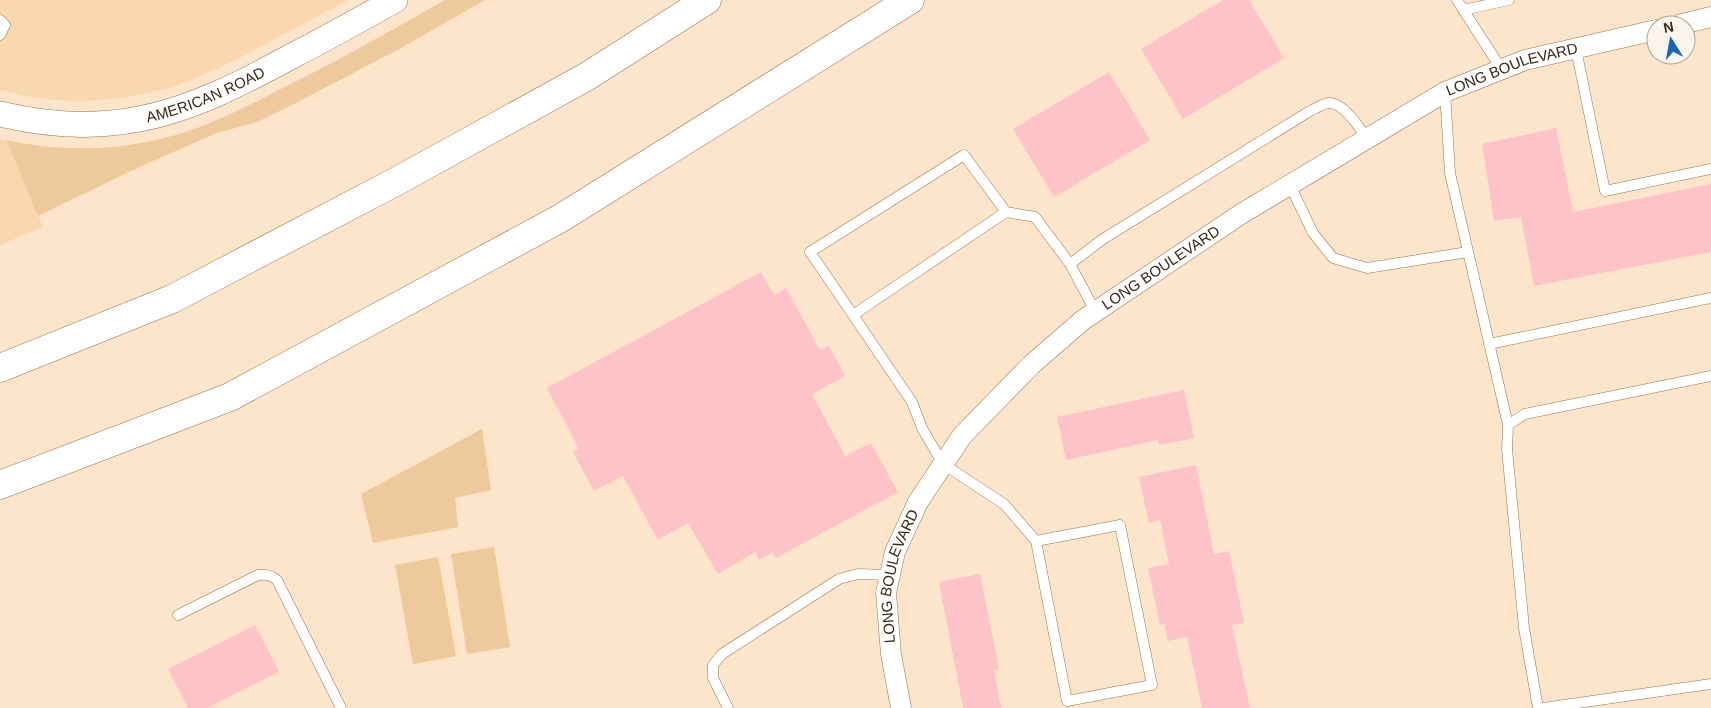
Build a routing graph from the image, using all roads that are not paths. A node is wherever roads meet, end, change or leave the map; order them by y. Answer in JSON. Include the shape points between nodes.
{"nodes":[{"id":1,"x":395,"y":0,"type":"edge"},
{"id":2,"x":707,"y":0,"type":"edge"},
{"id":3,"x":910,"y":0,"type":"edge"},
{"id":4,"x":1457,"y":0,"type":"edge"},
{"id":5,"x":1509,"y":0,"type":"edge"},
{"id":6,"x":1464,"y":10,"type":"junction"},
{"id":7,"x":1711,"y":17,"type":"edge"},
{"id":8,"x":0,"y":20,"type":"edge"},
{"id":9,"x":1696,"y":21,"type":"edge"},
{"id":10,"x":1646,"y":32,"type":"edge"},
{"id":11,"x":0,"y":35,"type":"edge"},
{"id":12,"x":1576,"y":49,"type":"junction"},
{"id":13,"x":1502,"y":70,"type":"junction"},
{"id":14,"x":1445,"y":92,"type":"junction"},
{"id":15,"x":0,"y":114,"type":"edge"},
{"id":16,"x":1367,"y":139,"type":"junction"},
{"id":17,"x":1711,"y":169,"type":"edge"},
{"id":18,"x":1290,"y":185,"type":"junction"},
{"id":19,"x":1006,"y":212,"type":"junction"},
{"id":20,"x":1468,"y":252,"type":"junction"},
{"id":21,"x":1070,"y":264,"type":"junction"},
{"id":22,"x":1711,"y":298,"type":"edge"},
{"id":23,"x":1095,"y":311,"type":"junction"},
{"id":24,"x":853,"y":315,"type":"junction"},
{"id":25,"x":1489,"y":344,"type":"junction"},
{"id":26,"x":0,"y":368,"type":"edge"},
{"id":27,"x":1711,"y":376,"type":"edge"},
{"id":28,"x":1508,"y":425,"type":"junction"},
{"id":29,"x":943,"y":464,"type":"junction"},
{"id":30,"x":0,"y":485,"type":"edge"},
{"id":31,"x":1036,"y":541,"type":"junction"},
{"id":32,"x":890,"y":575,"type":"junction"},
{"id":33,"x":178,"y":615,"type":"dead end"},
{"id":34,"x":1711,"y":684,"type":"edge"},
{"id":35,"x":341,"y":708,"type":"edge"},
{"id":36,"x":728,"y":708,"type":"edge"},
{"id":37,"x":901,"y":708,"type":"edge"},
{"id":38,"x":1538,"y":708,"type":"edge"},
{"id":39,"x":1543,"y":708,"type":"edge"}],
"edges":[{"from":1,"to":15,"type":"street","name":"AMERICAN ROAD","via":[[241,82],[158,115],[90,125],[35,121]]},
{"from":2,"to":26,"type":"highway","via":[[586,77],[172,298]]},
{"from":3,"to":30,"type":"highway","via":[[561,218],[230,397]]},
{"from":4,"to":6,"type":"lane"},
{"from":5,"to":6,"type":"lane"},
{"from":6,"to":13,"type":"lane"},
{"from":7,"to":9,"type":"street"},
{"from":8,"to":11,"type":"lane","via":[[5,25]]},
{"from":10,"to":12,"type":"street","name":"LONG BOULEVARD"},
{"from":12,"to":13,"type":"street","name":"LONG BOULEVARD","via":[[1525,60]]},
{"from":12,"to":17,"type":"lane","via":[[1605,191]]},
{"from":13,"to":14,"type":"street","name":"LONG BOULEVARD"},
{"from":14,"to":16,"type":"street","name":"LONG BOULEVARD"},
{"from":14,"to":20,"type":"lane","via":[[1450,172]]},
{"from":16,"to":18,"type":"street","name":"LONG BOULEVARD"},
{"from":16,"to":21,"type":"lane","via":[[1340,106],[1329,103],[1316,108],[1103,239]]},
{"from":18,"to":20,"type":"lane","via":[[1313,233],[1333,258],[1367,268]]},
{"from":18,"to":23,"type":"street","name":"LONG BOULEVARD"},
{"from":19,"to":21,"type":"lane","via":[[1036,216]]},
{"from":19,"to":24,"type":"lane"},
{"from":19,"to":24,"type":"lane","via":[[964,155],[810,252]]},
{"from":20,"to":25,"type":"lane"},
{"from":21,"to":23,"type":"lane"},
{"from":22,"to":25,"type":"lane"},
{"from":23,"to":29,"type":"street","name":"LONG BOULEVARD","via":[[1031,365],[962,436]]},
{"from":24,"to":29,"type":"lane","via":[[912,402],[922,428]]},
{"from":25,"to":28,"type":"lane"},
{"from":27,"to":28,"type":"lane","via":[[1525,414]]},
{"from":28,"to":38,"type":"lane","via":[[1507,449],[1524,628]]},
{"from":29,"to":31,"type":"lane","via":[[1004,504]]},
{"from":29,"to":32,"type":"street","name":"LONG BOULEVARD","via":[[918,502],[895,552]]},
{"from":31,"to":31,"type":"lane","via":[[1067,701],[1152,685],[1120,525]]},
{"from":32,"to":36,"type":"lane","via":[[858,574],[839,579],[722,654],[713,665],[713,678]]},
{"from":32,"to":37,"type":"street","name":"LONG BOULEVARD","via":[[886,593],[891,654]]},
{"from":33,"to":35,"type":"lane","via":[[258,574],[272,576],[277,580]]},
{"from":34,"to":39,"type":"lane"}]}
